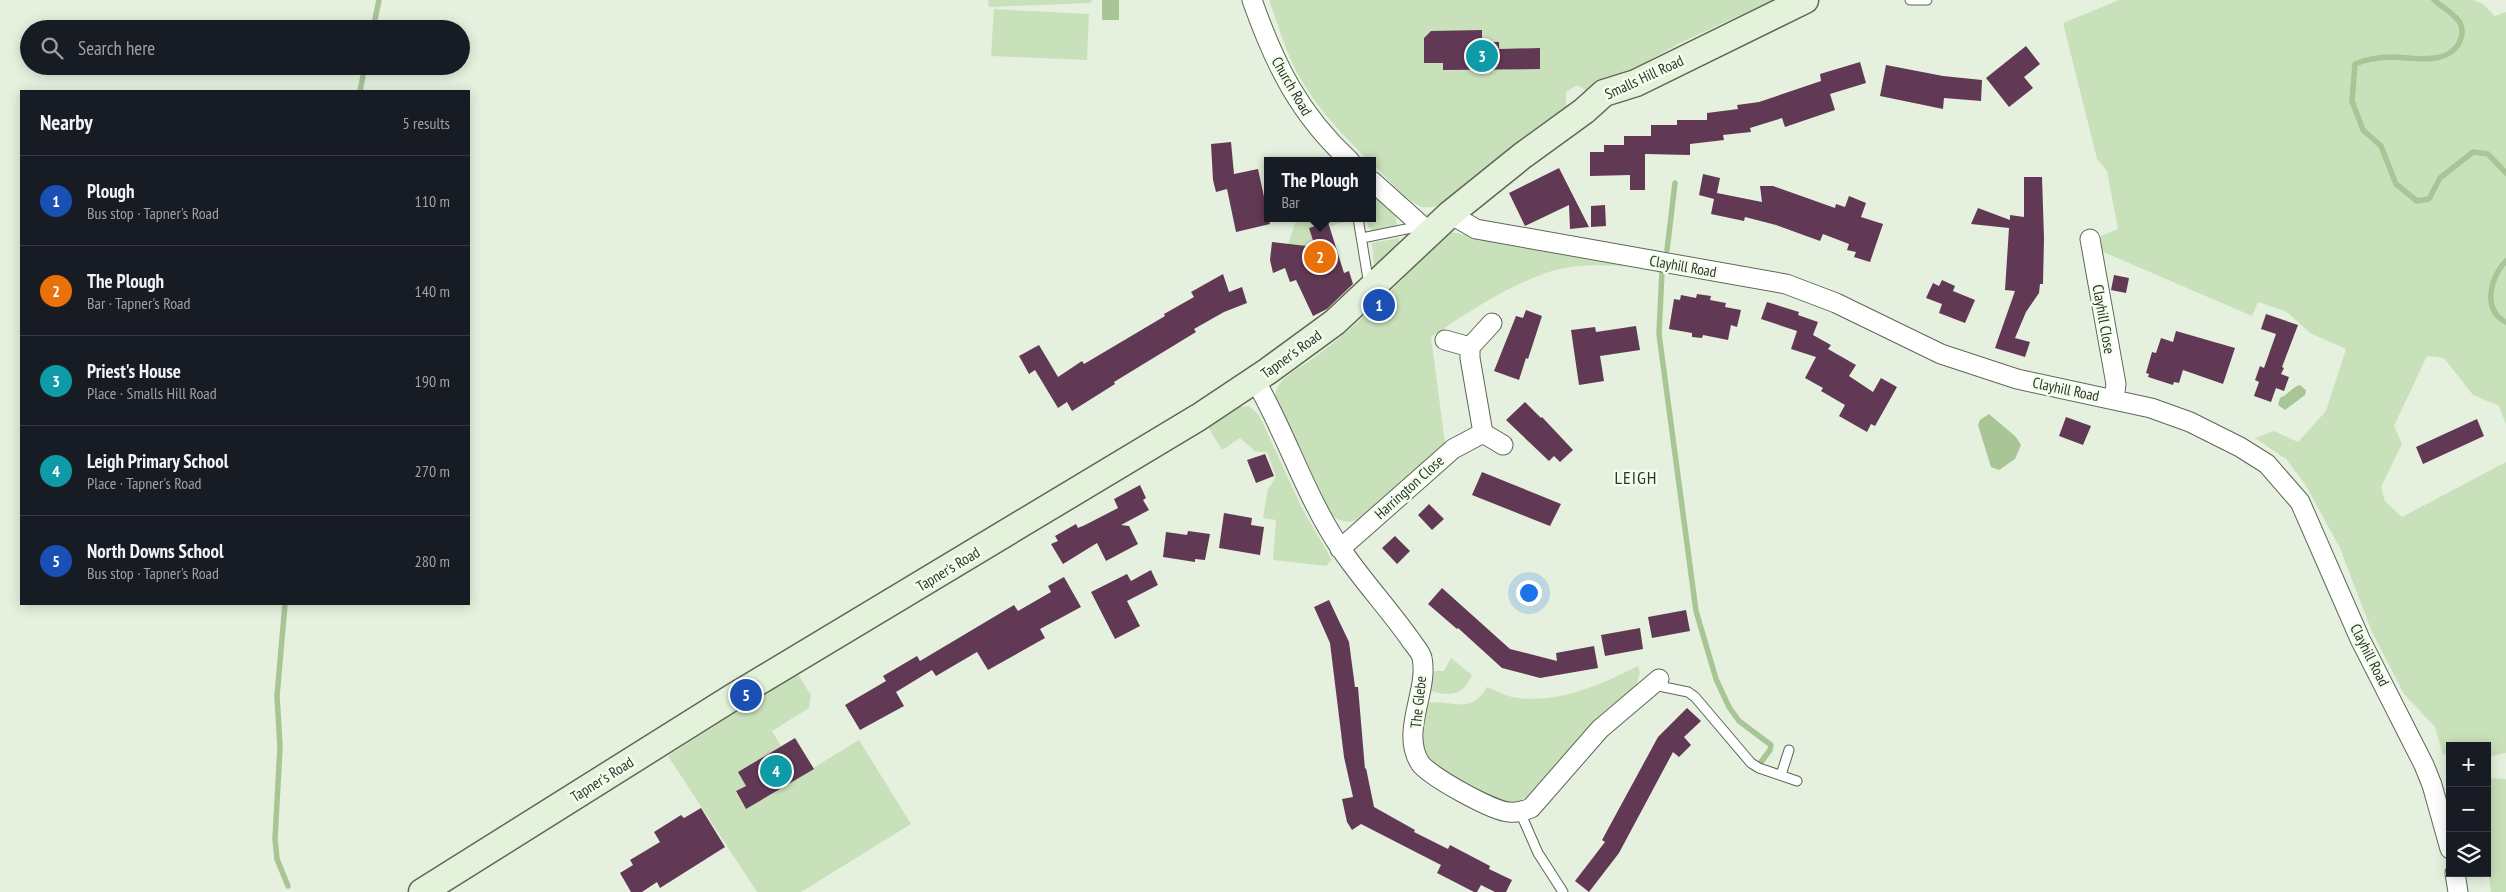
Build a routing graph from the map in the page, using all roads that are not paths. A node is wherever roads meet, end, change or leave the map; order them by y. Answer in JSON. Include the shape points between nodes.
{"nodes":[{"id":1,"x":1252,"y":0,"type":"edge"},
{"id":2,"x":1806,"y":0,"type":"edge"},
{"id":3,"x":1910,"y":0,"type":"edge"},
{"id":4,"x":1927,"y":0,"type":"edge"},
{"id":5,"x":1346,"y":157,"type":"edge"},
{"id":6,"x":1376,"y":185,"type":"edge"},
{"id":7,"x":1450,"y":214,"type":"junction"},
{"id":8,"x":1359,"y":222,"type":"edge"},
{"id":9,"x":1426,"y":229,"type":"junction"},
{"id":10,"x":1362,"y":238,"type":"junction"},
{"id":11,"x":2090,"y":239,"type":"dead end"},
{"id":12,"x":1369,"y":290,"type":"junction"},
{"id":13,"x":1492,"y":323,"type":"dead end"},
{"id":14,"x":1445,"y":340,"type":"dead end"},
{"id":15,"x":1470,"y":347,"type":"junction"},
{"id":16,"x":1255,"y":380,"type":"junction"},
{"id":17,"x":2114,"y":400,"type":"junction"},
{"id":18,"x":1482,"y":433,"type":"junction"},
{"id":19,"x":1504,"y":445,"type":"dead end"},
{"id":20,"x":1340,"y":548,"type":"junction"},
{"id":21,"x":1657,"y":682,"type":"joint"},
{"id":22,"x":1789,"y":750,"type":"dead end"},
{"id":23,"x":1781,"y":775,"type":"junction"},
{"id":24,"x":1797,"y":781,"type":"dead end"},
{"id":25,"x":1520,"y":812,"type":"junction"},
{"id":26,"x":2446,"y":835,"type":"edge"},
{"id":27,"x":2456,"y":877,"type":"edge"},
{"id":28,"x":422,"y":892,"type":"edge"},
{"id":29,"x":1563,"y":892,"type":"edge"},
{"id":30,"x":2458,"y":892,"type":"edge"}],
"edges":[{"from":1,"to":5,"type":"street","name":"Church Road","via":[[1280,70],[1303,111]]},
{"from":2,"to":7,"type":"street","name":"Smalls Hill Road","via":[[1636,83],[1604,94]]},
{"from":3,"to":4,"type":"lane"},
{"from":6,"to":9,"type":"street"},
{"from":7,"to":9,"type":"street","name":"Tapner's Road"},
{"from":7,"to":17,"type":"street","name":"Clayhill Road","via":[[1476,229],[1786,284],[1836,303],[1941,354],[2017,379]]},
{"from":8,"to":10,"type":"lane"},
{"from":9,"to":10,"type":"lane"},
{"from":9,"to":12,"type":"street","name":"Tapner's Road"},
{"from":10,"to":12,"type":"lane"},
{"from":11,"to":17,"type":"street","name":"Clayhill Close","via":[[2116,384]]},
{"from":12,"to":16,"type":"street","name":"Tapner's Road","via":[[1335,322]]},
{"from":13,"to":15,"type":"street"},
{"from":14,"to":15,"type":"street"},
{"from":15,"to":18,"type":"street"},
{"from":16,"to":20,"type":"street","name":"The Glebe","via":[[1321,519]]},
{"from":16,"to":28,"type":"street","name":"Tapner's Road","via":[[1199,417],[732,697]]},
{"from":17,"to":26,"type":"street","name":"Clayhill Road","via":[[2151,408],[2190,422],[2240,447],[2267,464],[2300,502],[2360,639],[2424,765]]},
{"from":18,"to":19,"type":"street"},
{"from":18,"to":20,"type":"street","name":"Harrington Close","via":[[1453,449]]},
{"from":20,"to":25,"type":"street","name":"The Glebe","via":[[1422,657],[1414,722],[1414,743],[1419,762],[1438,779],[1472,796],[1506,812]]},
{"from":21,"to":23,"type":"lane","via":[[1688,692],[1751,763]]},
{"from":21,"to":25,"type":"street","via":[[1600,729],[1531,808]]},
{"from":22,"to":23,"type":"lane"},
{"from":23,"to":24,"type":"lane"},
{"from":25,"to":29,"type":"lane","via":[[1538,853]]},
{"from":27,"to":30,"type":"street"}]}
